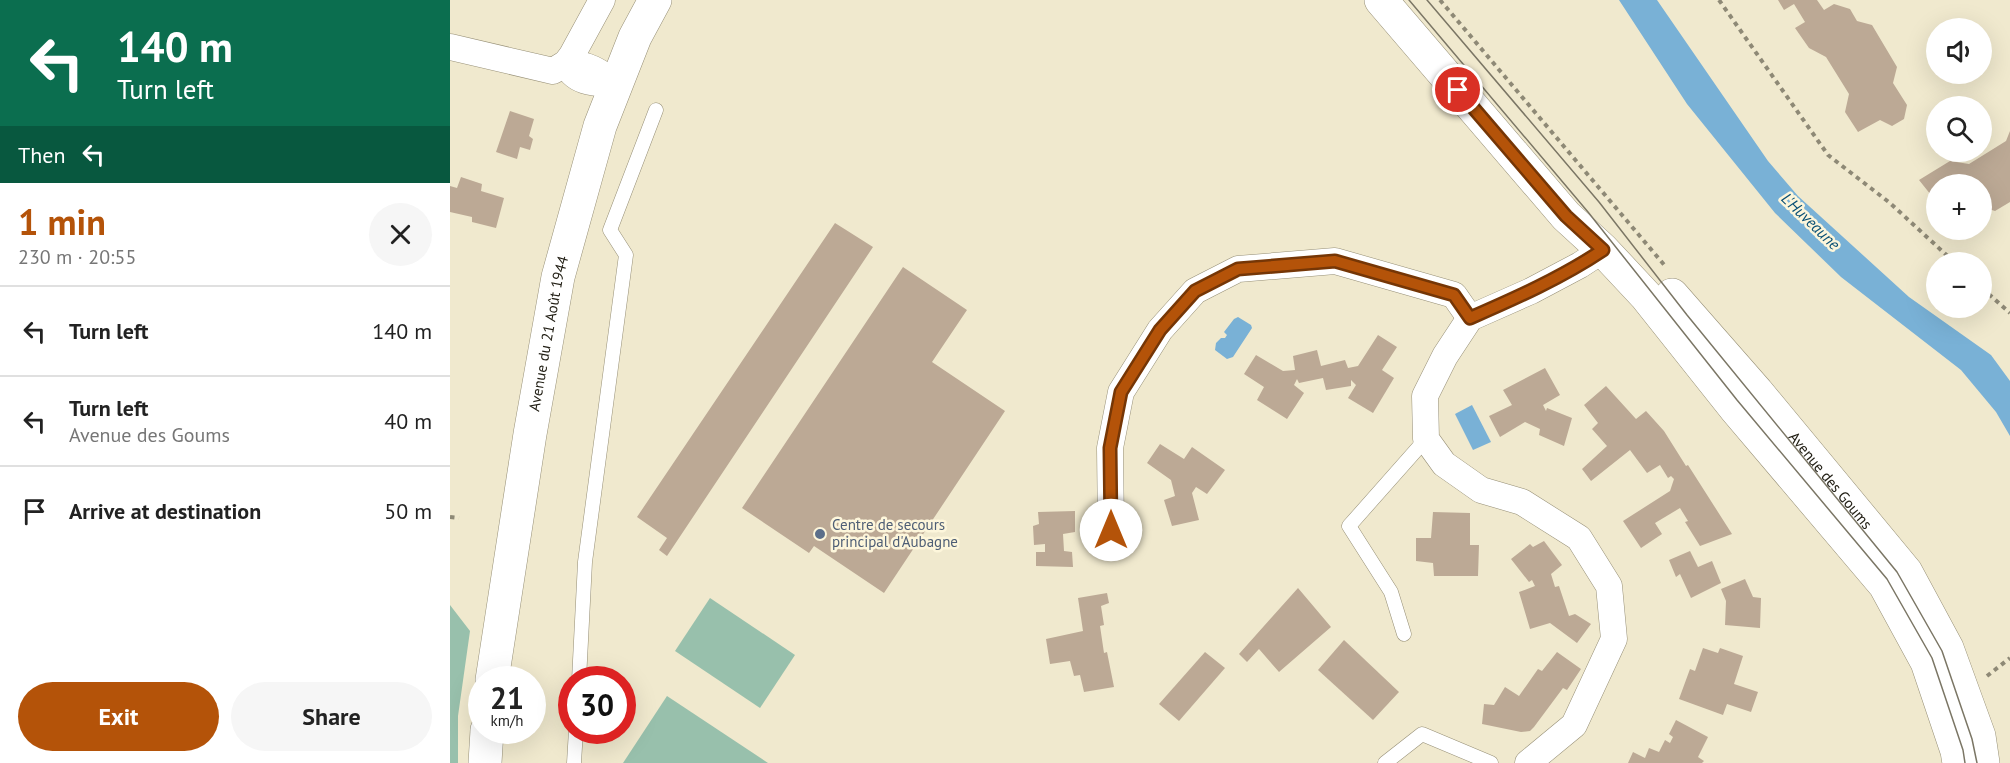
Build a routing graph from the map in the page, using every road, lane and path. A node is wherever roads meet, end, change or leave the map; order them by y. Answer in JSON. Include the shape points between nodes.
{"nodes":[{"id":1,"x":602,"y":0,"type":"edge"},
{"id":2,"x":655,"y":0,"type":"edge"},
{"id":3,"x":1381,"y":0,"type":"edge"},
{"id":4,"x":1719,"y":0,"type":"edge"},
{"id":5,"x":450,"y":47,"type":"edge"},
{"id":6,"x":567,"y":63,"type":"junction"},
{"id":7,"x":617,"y":84,"type":"junction"},
{"id":8,"x":656,"y":110,"type":"dead end"},
{"id":9,"x":1603,"y":250,"type":"junction"},
{"id":10,"x":1943,"y":252,"type":"edge"},
{"id":11,"x":1992,"y":297,"type":"edge"},
{"id":12,"x":2010,"y":313,"type":"edge"},
{"id":13,"x":1470,"y":318,"type":"junction"},
{"id":14,"x":1426,"y":440,"type":"junction"},
{"id":15,"x":450,"y":517,"type":"edge"},
{"id":16,"x":459,"y":518,"type":"dead end"},
{"id":17,"x":1111,"y":530,"type":"dead end"},
{"id":18,"x":1404,"y":634,"type":"dead end"},
{"id":19,"x":2010,"y":657,"type":"edge"},
{"id":20,"x":494,"y":666,"type":"edge"},
{"id":21,"x":580,"y":666,"type":"edge"},
{"id":22,"x":1980,"y":682,"type":"dead end"},
{"id":23,"x":486,"y":744,"type":"edge"},
{"id":24,"x":575,"y":744,"type":"edge"},
{"id":25,"x":485,"y":763,"type":"edge"},
{"id":26,"x":574,"y":763,"type":"edge"},
{"id":27,"x":1385,"y":763,"type":"edge"},
{"id":28,"x":1491,"y":763,"type":"edge"},
{"id":29,"x":1528,"y":763,"type":"edge"},
{"id":30,"x":1959,"y":763,"type":"edge"},
{"id":31,"x":1983,"y":763,"type":"edge"}],
"edges":[{"from":1,"to":6,"type":"street"},
{"from":2,"to":7,"type":"main road","name":"Avenue du 21 Août 1944"},
{"from":3,"to":9,"type":"main road","name":"Avenue des Goums","via":[[1566,216]]},
{"from":4,"to":10,"type":"path","via":[[1828,155],[1890,203]]},
{"from":5,"to":6,"type":"street","via":[[544,70],[553,71]]},
{"from":6,"to":7,"type":"street","via":[[589,66]]},
{"from":7,"to":20,"type":"main road","name":"Avenue du 21 Août 1944","via":[[600,126],[558,277]]},
{"from":8,"to":21,"type":"lane","via":[[610,230],[626,255],[585,562]]},
{"from":9,"to":13,"type":"street","via":[[1531,291]]},
{"from":9,"to":30,"type":"main road","name":"Avenue des Goums","via":[[1646,296],[1885,585],[1927,662]]},
{"from":9,"to":31,"type":"main road","name":"Avenue des Goums","via":[[1668,291],[1906,572],[1947,648],[1979,736]]},
{"from":11,"to":12,"type":"path"},
{"from":13,"to":14,"type":"street","via":[[1425,396]]},
{"from":13,"to":17,"type":"street","via":[[1454,295],[1335,261],[1238,269],[1195,291],[1160,330],[1121,392],[1110,448]]},
{"from":14,"to":18,"type":"lane","via":[[1349,526],[1391,592]]},
{"from":14,"to":29,"type":"street","via":[[1444,464],[1481,490],[1522,502],[1579,538],[1609,586],[1614,639],[1574,725]]},
{"from":15,"to":16,"type":"path"},
{"from":19,"to":22,"type":"path"},
{"from":23,"to":25,"type":"main road"},
{"from":24,"to":26,"type":"lane"},
{"from":27,"to":28,"type":"lane","via":[[1422,734]]}]}
